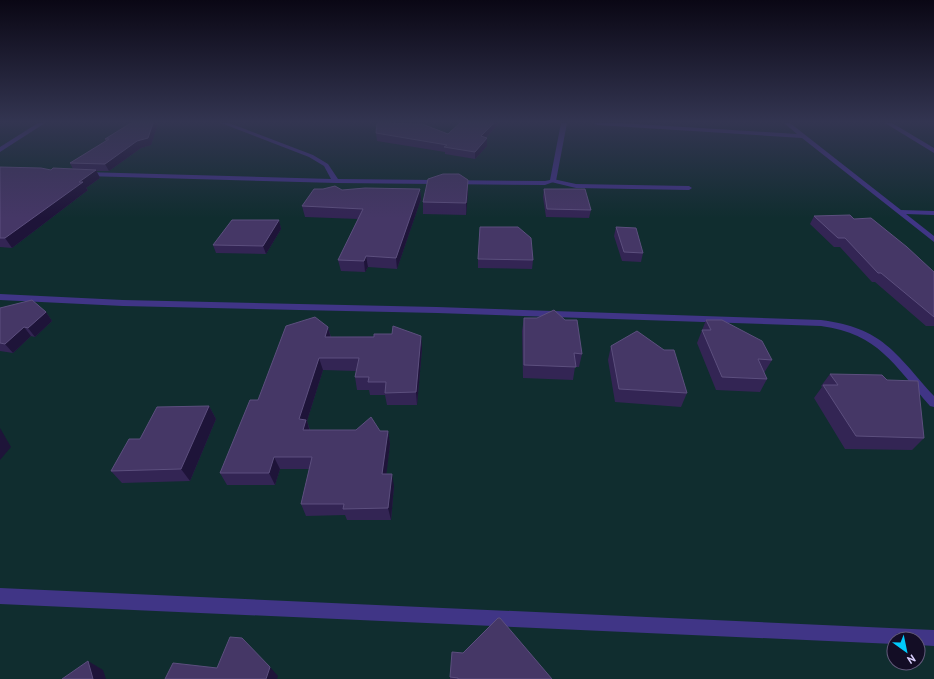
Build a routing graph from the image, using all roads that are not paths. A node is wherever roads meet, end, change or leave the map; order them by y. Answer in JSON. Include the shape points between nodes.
{"nodes":[{"id":1,"x":308,"y":155,"type":"edge"},
{"id":2,"x":558,"y":155,"type":"edge"},
{"id":3,"x":827,"y":155,"type":"edge"},
{"id":4,"x":75,"y":174,"type":"edge"},
{"id":5,"x":336,"y":181,"type":"junction"},
{"id":6,"x":553,"y":181,"type":"junction"},
{"id":7,"x":689,"y":188,"type":"dead end"},
{"id":8,"x":899,"y":212,"type":"junction"},
{"id":9,"x":934,"y":213,"type":"edge"},
{"id":10,"x":934,"y":240,"type":"edge"},
{"id":11,"x":0,"y":297,"type":"edge"},
{"id":12,"x":934,"y":403,"type":"edge"},
{"id":13,"x":0,"y":596,"type":"edge"},
{"id":14,"x":934,"y":638,"type":"edge"}],
"edges":[{"from":1,"to":5,"type":"street","via":[[326,165]]},
{"from":2,"to":6,"type":"street"},
{"from":3,"to":8,"type":"street"},
{"from":4,"to":5,"type":"street"},
{"from":5,"to":6,"type":"street"},
{"from":6,"to":7,"type":"lane","via":[[576,186]]},
{"from":8,"to":9,"type":"street"},
{"from":8,"to":10,"type":"street"},
{"from":11,"to":12,"type":"street","via":[[123,303],[821,323],[844,326],[869,336]]},
{"from":13,"to":14,"type":"street"}]}
